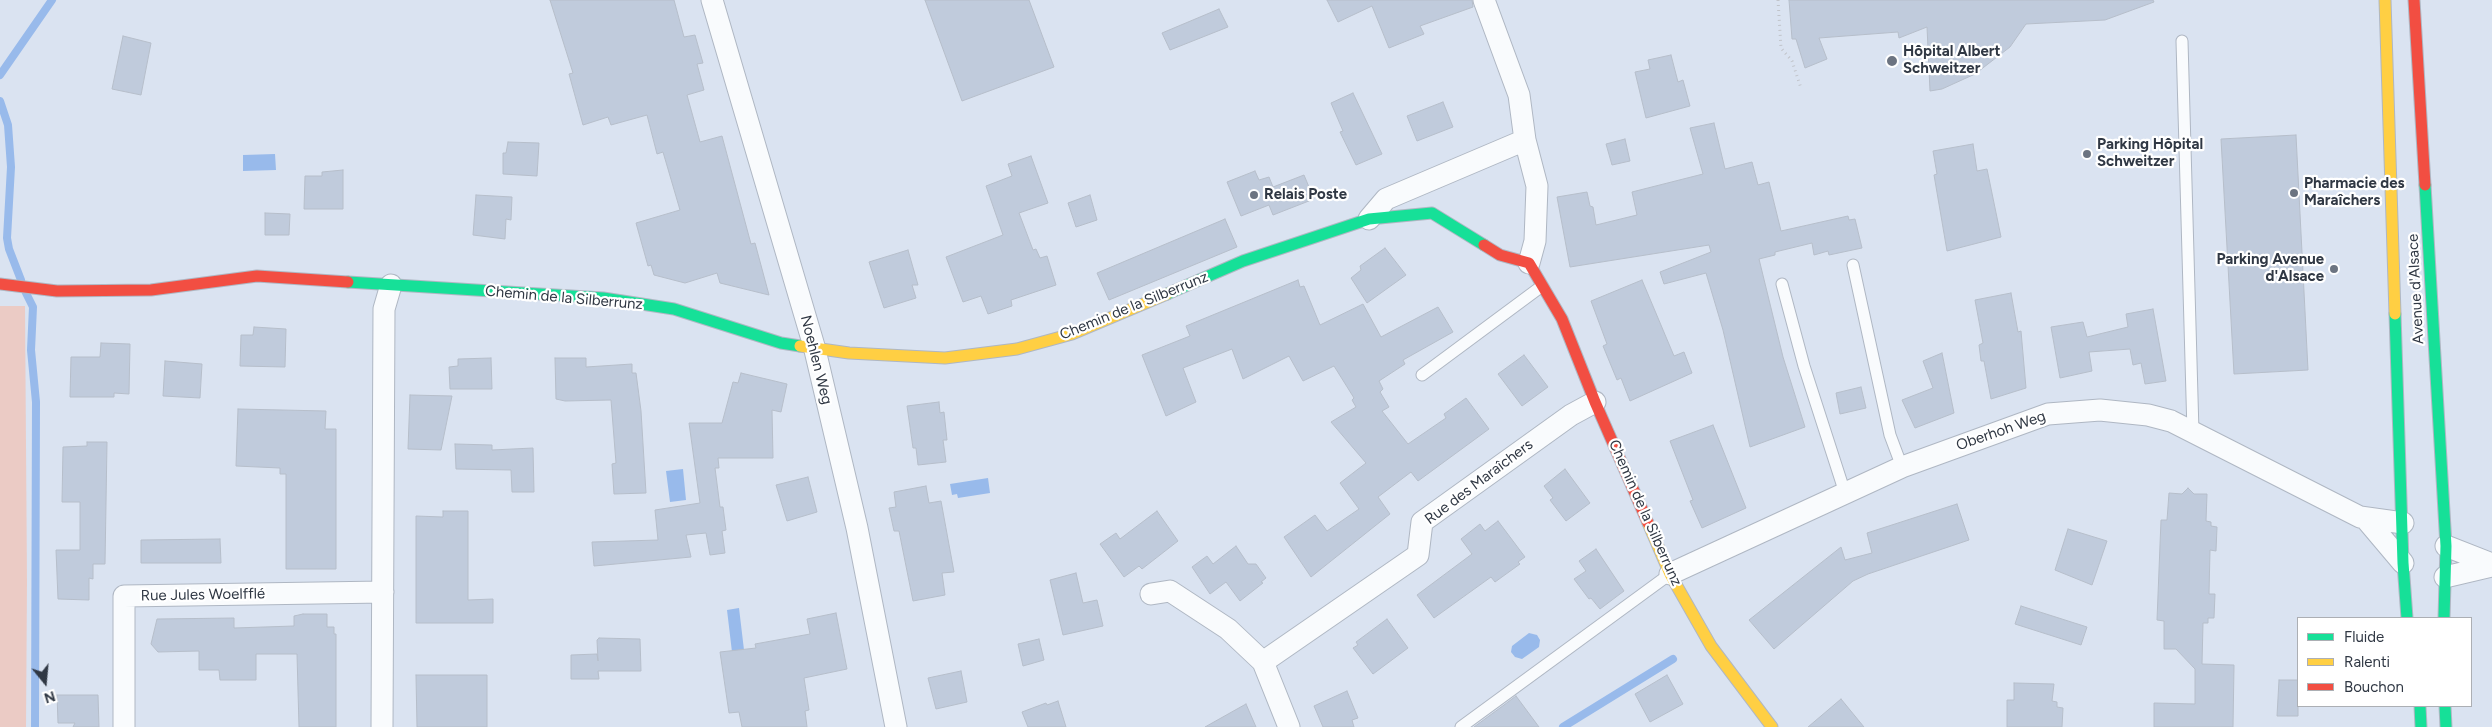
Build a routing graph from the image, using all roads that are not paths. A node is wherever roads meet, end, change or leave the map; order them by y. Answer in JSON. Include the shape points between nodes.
{"nodes":[{"id":1,"x":712,"y":0,"type":"edge"},
{"id":2,"x":1484,"y":0,"type":"edge"},
{"id":3,"x":2385,"y":0,"type":"edge"},
{"id":4,"x":2414,"y":0,"type":"edge"},
{"id":5,"x":2182,"y":41,"type":"dead end"},
{"id":6,"x":1524,"y":140,"type":"junction"},
{"id":7,"x":1433,"y":180,"type":"junction"},
{"id":8,"x":1432,"y":213,"type":"junction"},
{"id":9,"x":1369,"y":220,"type":"junction"},
{"id":10,"x":1529,"y":263,"type":"junction"},
{"id":11,"x":1853,"y":265,"type":"dead end"},
{"id":12,"x":0,"y":284,"type":"edge"},
{"id":13,"x":1782,"y":284,"type":"dead end"},
{"id":14,"x":391,"y":285,"type":"junction"},
{"id":15,"x":1542,"y":286,"type":"junction"},
{"id":16,"x":814,"y":346,"type":"junction"},
{"id":17,"x":1422,"y":375,"type":"dead end"},
{"id":18,"x":1595,"y":402,"type":"junction"},
{"id":19,"x":2193,"y":432,"type":"junction"},
{"id":20,"x":1902,"y":467,"type":"junction"},
{"id":21,"x":1845,"y":493,"type":"junction"},
{"id":22,"x":2365,"y":518,"type":"junction"},
{"id":23,"x":2407,"y":525,"type":"junction"},
{"id":24,"x":2440,"y":543,"type":"junction"},
{"id":25,"x":2492,"y":565,"type":"edge"},
{"id":26,"x":2409,"y":567,"type":"junction"},
{"id":27,"x":1670,"y":574,"type":"junction"},
{"id":28,"x":2438,"y":576,"type":"junction"},
{"id":29,"x":383,"y":592,"type":"junction"},
{"id":30,"x":1151,"y":594,"type":"dead end"},
{"id":31,"x":2407,"y":617,"type":"edge"},
{"id":32,"x":2444,"y":617,"type":"edge"},
{"id":33,"x":1262,"y":662,"type":"junction"},
{"id":34,"x":2420,"y":707,"type":"edge"},
{"id":35,"x":2445,"y":707,"type":"edge"},
{"id":36,"x":124,"y":727,"type":"edge"},
{"id":37,"x":382,"y":727,"type":"edge"},
{"id":38,"x":896,"y":727,"type":"edge"},
{"id":39,"x":1289,"y":727,"type":"edge"},
{"id":40,"x":1461,"y":727,"type":"edge"},
{"id":41,"x":1772,"y":727,"type":"edge"},
{"id":42,"x":2421,"y":727,"type":"edge"},
{"id":43,"x":2446,"y":727,"type":"edge"}],
"edges":[{"from":1,"to":16,"type":"street","name":"Noehlen Weg"},
{"from":2,"to":6,"type":"street","via":[[1519,95]]},
{"from":3,"to":23,"type":"street","name":"Avenue d'Alsace"},
{"from":4,"to":24,"type":"street","name":"Avenue d'Alsace"},
{"from":5,"to":19,"type":"lane"},
{"from":6,"to":7,"type":"street"},
{"from":6,"to":10,"type":"street","via":[[1537,186],[1535,241]]},
{"from":7,"to":8,"type":"street"},
{"from":7,"to":9,"type":"street","via":[[1386,199]]},
{"from":8,"to":9,"type":"street","name":"Chemin de la Silberrunz"},
{"from":8,"to":10,"type":"street","via":[[1500,255]]},
{"from":9,"to":16,"type":"street","name":"Chemin de la Silberrunz","via":[[1243,262],[1072,334],[1017,349],[945,358],[849,353]]},
{"from":10,"to":15,"type":"street","name":"Chemin de la Silberrunz"},
{"from":11,"to":20,"type":"lane","via":[[1890,436]]},
{"from":12,"to":14,"type":"street","name":"Chemin de la Silberrunz","via":[[56,290],[151,290],[257,276]]},
{"from":13,"to":21,"type":"lane","via":[[1804,366]]},
{"from":14,"to":16,"type":"street","name":"Chemin de la Silberrunz","via":[[603,298],[674,309],[781,343]]},
{"from":14,"to":29,"type":"street","via":[[384,309]]},
{"from":15,"to":17,"type":"lane"},
{"from":15,"to":18,"type":"street","name":"Chemin de la Silberrunz","via":[[1562,319]]},
{"from":16,"to":38,"type":"street","name":"Noehlen Weg","via":[[856,528]]},
{"from":18,"to":27,"type":"street","name":"Chemin de la Silberrunz"},
{"from":18,"to":33,"type":"street","name":"Rue des Maraîchers","via":[[1571,415],[1422,522],[1418,555]]},
{"from":19,"to":20,"type":"street","name":"Oberhoh Weg","via":[[2148,414],[2100,410],[2048,414]]},
{"from":19,"to":22,"type":"street","name":"Oberhoh Weg"},
{"from":20,"to":21,"type":"street","name":"Oberhoh Weg"},
{"from":21,"to":27,"type":"street","name":"Oberhoh Weg"},
{"from":22,"to":23,"type":"street","name":"Oberhoh Weg"},
{"from":22,"to":26,"type":"street","name":"Oberhoh Weg"},
{"from":23,"to":26,"type":"street","name":"Avenue d'Alsace"},
{"from":24,"to":25,"type":"street"},
{"from":24,"to":28,"type":"street","name":"Avenue d'Alsace"},
{"from":25,"to":28,"type":"street"},
{"from":26,"to":31,"type":"street","name":"Avenue d'Alsace"},
{"from":27,"to":40,"type":"lane"},
{"from":27,"to":41,"type":"street","name":"Chemin de la Silberrunz","via":[[1711,646]]},
{"from":28,"to":32,"type":"street","name":"Avenue d'Alsace"},
{"from":29,"to":36,"type":"street","name":"Rue Jules Woelfflé","via":[[124,596]]},
{"from":29,"to":37,"type":"street"},
{"from":30,"to":33,"type":"street","via":[[1170,591],[1228,629]]},
{"from":33,"to":39,"type":"street"},
{"from":34,"to":42,"type":"street"},
{"from":35,"to":43,"type":"street"}]}
